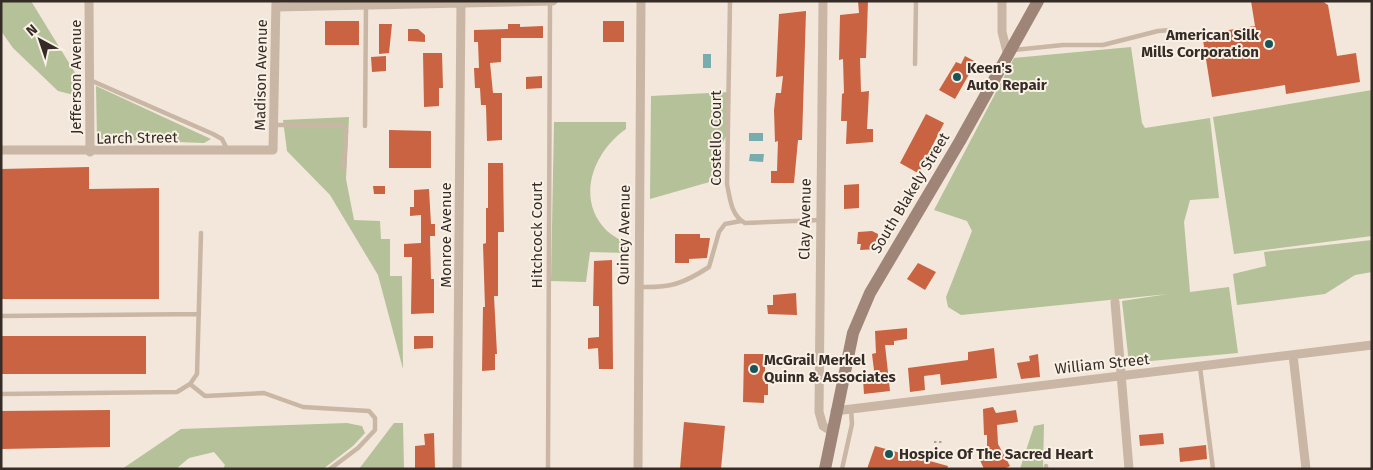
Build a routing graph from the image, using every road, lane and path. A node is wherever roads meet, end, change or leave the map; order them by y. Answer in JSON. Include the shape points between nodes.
{"nodes":[{"id":1,"x":90,"y":1,"type":"edge"},
{"id":2,"x":551,"y":1,"type":"edge"},
{"id":3,"x":641,"y":1,"type":"edge"},
{"id":4,"x":730,"y":1,"type":"edge"},
{"id":5,"x":823,"y":1,"type":"edge"},
{"id":6,"x":916,"y":1,"type":"edge"},
{"id":7,"x":1002,"y":1,"type":"edge"},
{"id":8,"x":1038,"y":1,"type":"edge"},
{"id":9,"x":366,"y":3,"type":"edge"},
{"id":10,"x":462,"y":3,"type":"edge"},
{"id":11,"x":276,"y":4,"type":"edge"},
{"id":12,"x":1172,"y":30,"type":"dead end"},
{"id":13,"x":1010,"y":53,"type":"junction"},
{"id":14,"x":916,"y":64,"type":"dead end"},
{"id":15,"x":90,"y":80,"type":"junction"},
{"id":16,"x":273,"y":125,"type":"junction"},
{"id":17,"x":365,"y":126,"type":"dead end"},
{"id":18,"x":1,"y":150,"type":"edge"},
{"id":19,"x":228,"y":150,"type":"junction"},
{"id":20,"x":273,"y":150,"type":"joint"},
{"id":21,"x":90,"y":152,"type":"junction"},
{"id":22,"x":344,"y":168,"type":"dead end"},
{"id":23,"x":821,"y":220,"type":"junction"},
{"id":24,"x":741,"y":221,"type":"junction"},
{"id":25,"x":201,"y":233,"type":"dead end"},
{"id":26,"x":637,"y":287,"type":"junction"},
{"id":27,"x":1115,"y":302,"type":"dead end"},
{"id":28,"x":199,"y":314,"type":"junction"},
{"id":29,"x":1,"y":316,"type":"edge"},
{"id":30,"x":1372,"y":345,"type":"edge"},
{"id":31,"x":1293,"y":355,"type":"junction"},
{"id":32,"x":1200,"y":367,"type":"junction"},
{"id":33,"x":1122,"y":376,"type":"junction"},
{"id":34,"x":190,"y":384,"type":"junction"},
{"id":35,"x":1,"y":394,"type":"edge"},
{"id":36,"x":851,"y":409,"type":"junction"},
{"id":37,"x":835,"y":411,"type":"junction"},
{"id":38,"x":831,"y":432,"type":"junction"},
{"id":39,"x":934,"y":442,"type":"dead end"},
{"id":40,"x":942,"y":442,"type":"dead end"},
{"id":41,"x":330,"y":469,"type":"edge"},
{"id":42,"x":457,"y":469,"type":"edge"},
{"id":43,"x":548,"y":469,"type":"edge"},
{"id":44,"x":638,"y":469,"type":"edge"},
{"id":45,"x":825,"y":469,"type":"edge"},
{"id":46,"x":842,"y":469,"type":"edge"},
{"id":47,"x":1129,"y":469,"type":"edge"},
{"id":48,"x":1213,"y":469,"type":"edge"},
{"id":49,"x":1306,"y":469,"type":"edge"}],
"edges":[{"from":1,"to":15,"type":"street","name":"Jefferson Avenue"},
{"from":2,"to":10,"type":"street"},
{"from":2,"to":43,"type":"lane","name":"Hitchcock Court"},
{"from":3,"to":26,"type":"street","name":"Quincy Avenue"},
{"from":4,"to":24,"type":"lane","name":"Costello Court","via":[[728,184],[734,211]]},
{"from":5,"to":23,"type":"street","name":"Clay Avenue"},
{"from":6,"to":14,"type":"lane"},
{"from":7,"to":13,"type":"street","via":[[1002,32]]},
{"from":8,"to":13,"type":"main road","name":"South Blakely Street"},
{"from":9,"to":10,"type":"street"},
{"from":9,"to":11,"type":"street"},
{"from":9,"to":17,"type":"lane"},
{"from":10,"to":42,"type":"street","name":"Monroe Avenue"},
{"from":11,"to":16,"type":"street","name":"Madison Avenue"},
{"from":12,"to":13,"type":"lane","via":[[1103,45],[1063,45]]},
{"from":13,"to":37,"type":"main road","name":"South Blakely Street","via":[[870,293],[853,333]]},
{"from":15,"to":19,"type":"lane","via":[[222,138]]},
{"from":15,"to":21,"type":"street","name":"Jefferson Avenue"},
{"from":16,"to":20,"type":"street","name":"Madison Avenue"},
{"from":16,"to":22,"type":"lane","via":[[343,125],[346,131]]},
{"from":18,"to":21,"type":"street","name":"Larch Street"},
{"from":19,"to":20,"type":"street","name":"Larch Street"},
{"from":19,"to":21,"type":"street","name":"Larch Street"},
{"from":23,"to":24,"type":"lane"},
{"from":23,"to":38,"type":"street","name":"Clay Avenue","via":[[819,412],[823,426]]},
{"from":24,"to":26,"type":"lane","via":[[725,224],[719,232],[709,267],[685,282],[664,288]]},
{"from":25,"to":28,"type":"lane"},
{"from":26,"to":44,"type":"street","name":"Quincy Avenue"},
{"from":27,"to":33,"type":"street"},
{"from":28,"to":29,"type":"lane"},
{"from":28,"to":34,"type":"lane","via":[[197,374]]},
{"from":30,"to":31,"type":"street","name":"William Street"},
{"from":31,"to":32,"type":"street","name":"William Street"},
{"from":31,"to":49,"type":"street"},
{"from":32,"to":33,"type":"street","name":"William Street"},
{"from":32,"to":48,"type":"lane"},
{"from":33,"to":36,"type":"street","name":"William Street"},
{"from":33,"to":47,"type":"street"},
{"from":34,"to":35,"type":"lane","via":[[177,392]]},
{"from":34,"to":41,"type":"lane","via":[[206,396],[264,393],[303,407],[369,410],[375,418],[375,430]]},
{"from":36,"to":37,"type":"street","name":"William Street"},
{"from":36,"to":46,"type":"lane","via":[[852,424]]},
{"from":37,"to":38,"type":"main road"},
{"from":38,"to":45,"type":"main road"},
{"from":39,"to":40,"type":"path"}]}
